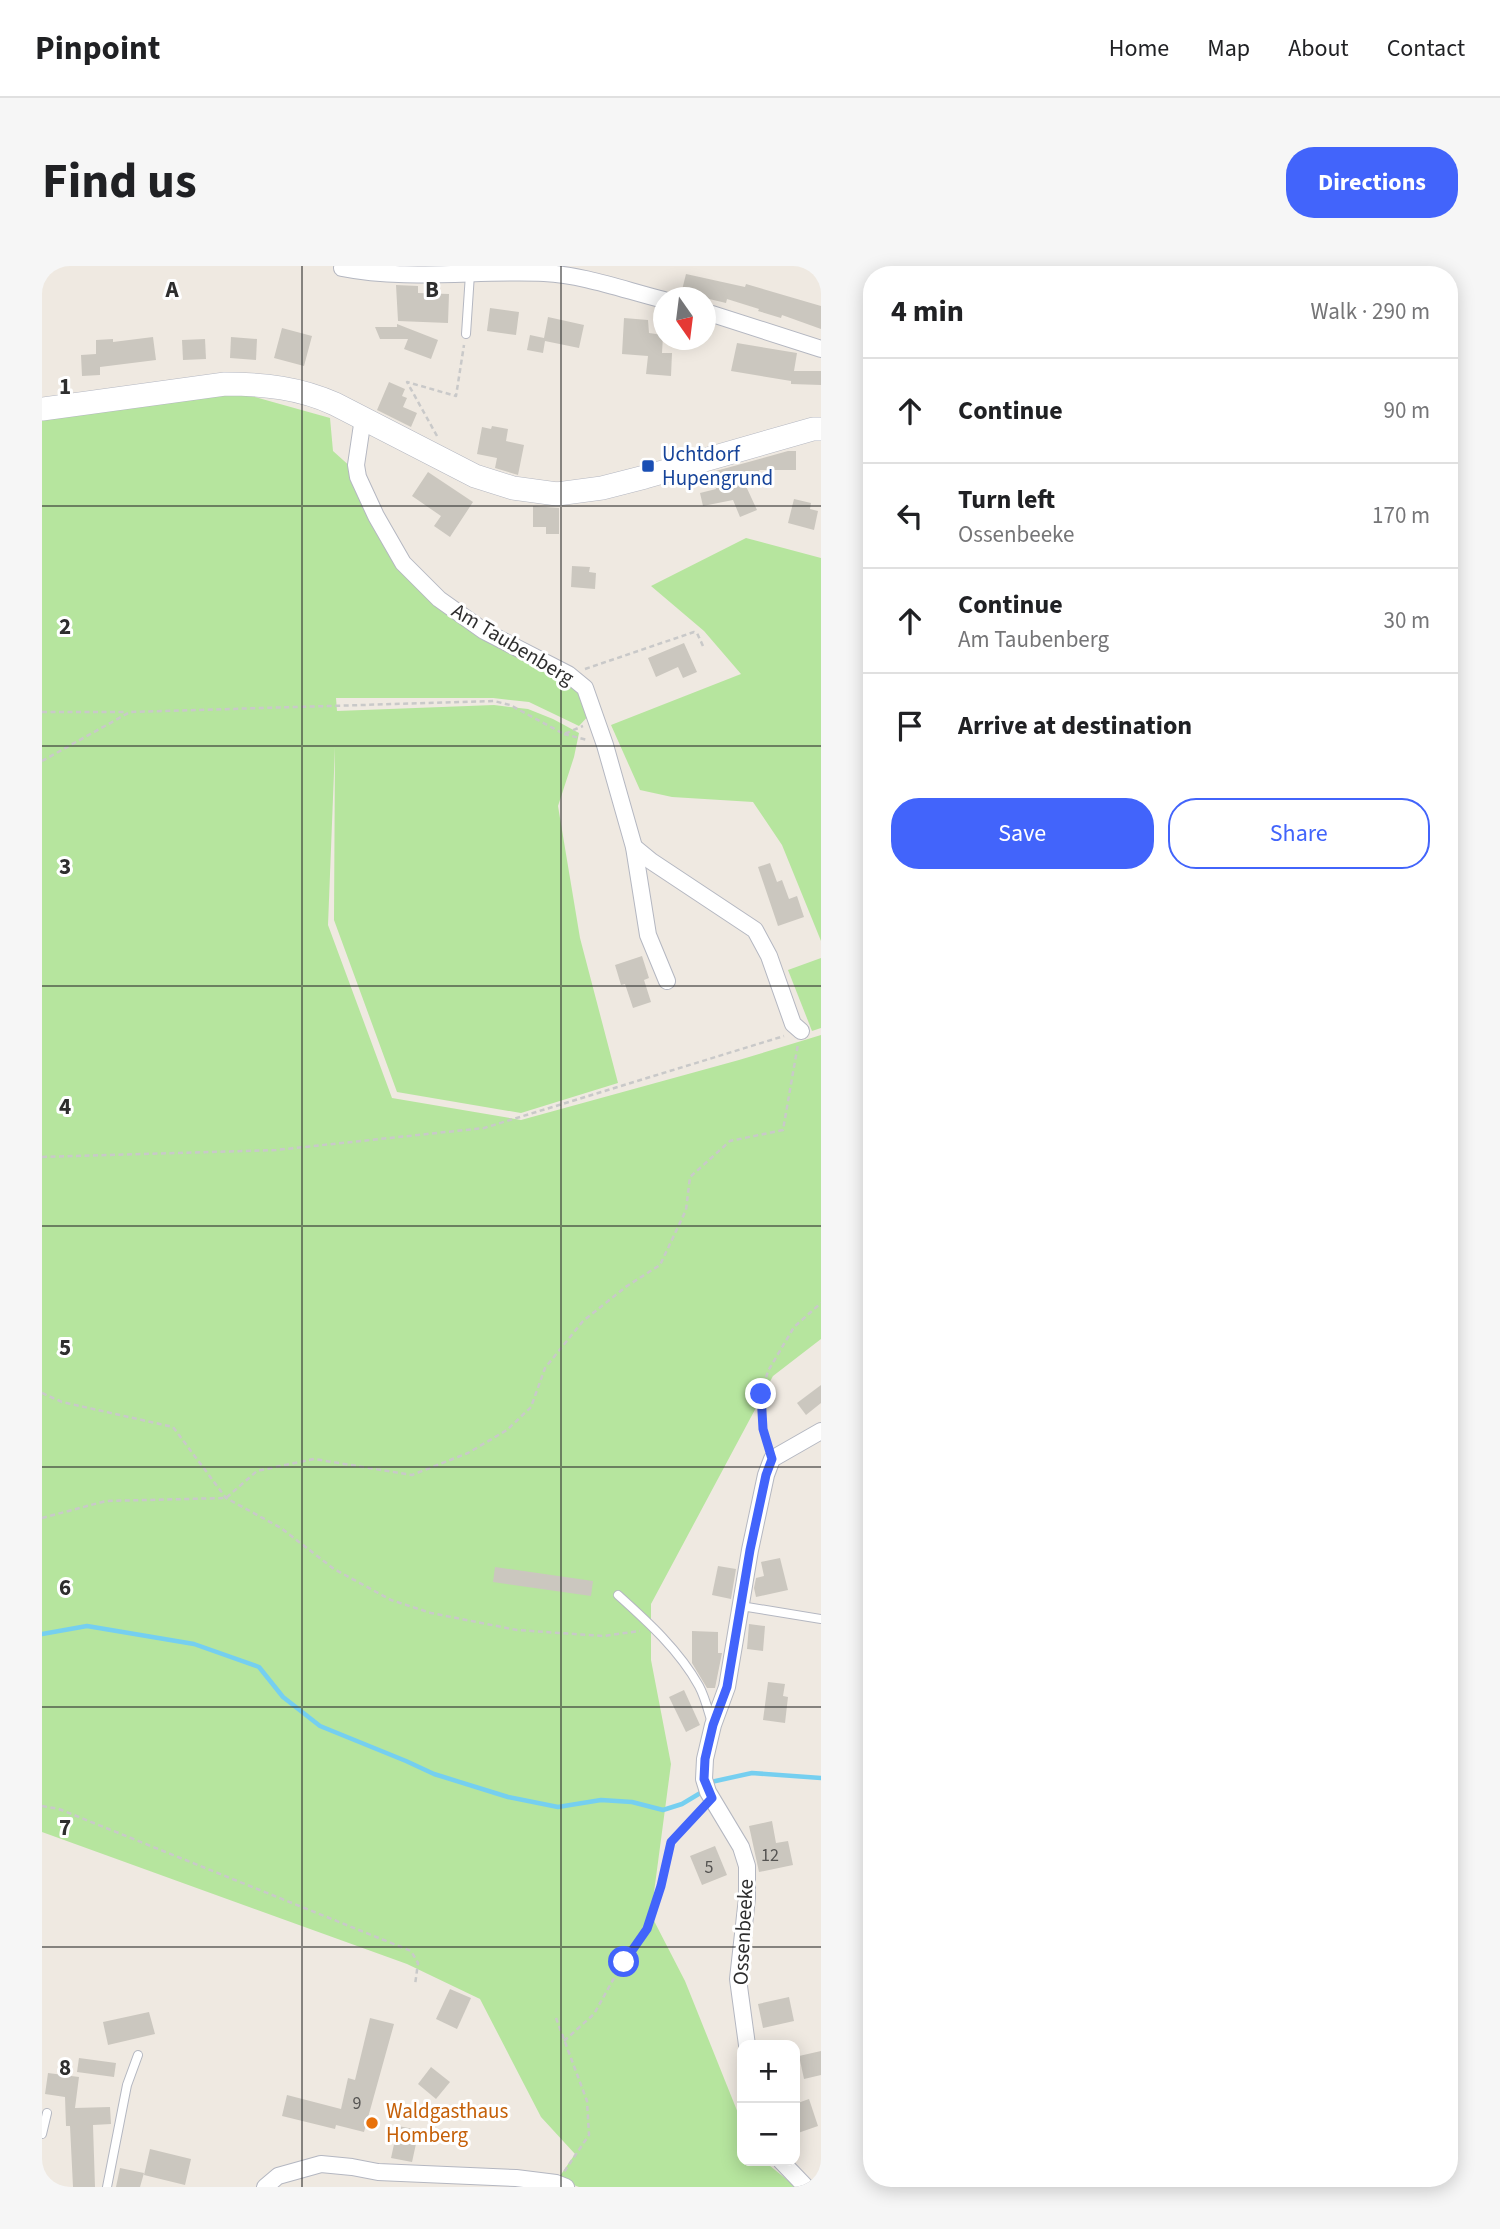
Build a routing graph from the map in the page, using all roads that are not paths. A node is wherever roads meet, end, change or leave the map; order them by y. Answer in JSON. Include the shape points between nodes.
{"nodes":[{"id":1,"x":342,"y":268,"type":"dead end"},
{"id":2,"x":470,"y":274,"type":"junction"},
{"id":3,"x":653,"y":298,"type":"edge"},
{"id":4,"x":716,"y":316,"type":"edge"},
{"id":5,"x":466,"y":334,"type":"road end"},
{"id":6,"x":821,"y":349,"type":"edge"},
{"id":7,"x":42,"y":409,"type":"edge"},
{"id":8,"x":363,"y":418,"type":"junction"},
{"id":9,"x":818,"y":428,"type":"edge"},
{"id":10,"x":634,"y":848,"type":"junction"},
{"id":11,"x":667,"y":981,"type":"dead end"},
{"id":12,"x":801,"y":1031,"type":"road end"},
{"id":13,"x":821,"y":1431,"type":"edge"},
{"id":14,"x":618,"y":1595,"type":"dead end"},
{"id":15,"x":741,"y":1606,"type":"junction"},
{"id":16,"x":821,"y":1619,"type":"edge"},
{"id":17,"x":713,"y":1725,"type":"junction"},
{"id":18,"x":746,"y":2040,"type":"edge"},
{"id":19,"x":138,"y":2055,"type":"dead end"},
{"id":20,"x":47,"y":2113,"type":"dead end"},
{"id":21,"x":42,"y":2134,"type":"edge"},
{"id":22,"x":786,"y":2166,"type":"edge"},
{"id":23,"x":561,"y":2185,"type":"edge"},
{"id":24,"x":107,"y":2187,"type":"edge"},
{"id":25,"x":265,"y":2187,"type":"edge"},
{"id":26,"x":806,"y":2187,"type":"edge"}],
"edges":[{"from":1,"to":2,"type":"street"},
{"from":2,"to":3,"type":"street","via":[[563,275]]},
{"from":2,"to":5,"type":"lane"},
{"from":4,"to":6,"type":"street"},
{"from":7,"to":8,"type":"street","via":[[196,387],[255,384],[320,397]]},
{"from":8,"to":9,"type":"street","via":[[475,477],[557,494],[602,488]]},
{"from":8,"to":10,"type":"street","name":"Am Taubenberg","via":[[358,477],[403,563],[439,599],[484,631],[568,674],[585,688]]},
{"from":10,"to":11,"type":"street","name":"Am Taubenberg","via":[[648,935]]},
{"from":10,"to":12,"type":"street","via":[[755,930],[793,1024]]},
{"from":13,"to":15,"type":"street","name":"Ossenbeeke","via":[[772,1459]]},
{"from":14,"to":17,"type":"lane","via":[[678,1655],[697,1683]]},
{"from":15,"to":16,"type":"lane"},
{"from":15,"to":17,"type":"street","name":"Ossenbeeke","via":[[727,1687]]},
{"from":17,"to":18,"type":"street","name":"Ossenbeeke","via":[[704,1779],[747,1866],[738,1979]]},
{"from":19,"to":24,"type":"lane","via":[[127,2085]]},
{"from":20,"to":21,"type":"lane"},
{"from":22,"to":26,"type":"street"},
{"from":23,"to":25,"type":"street","via":[[321,2164],[278,2176]]}]}
